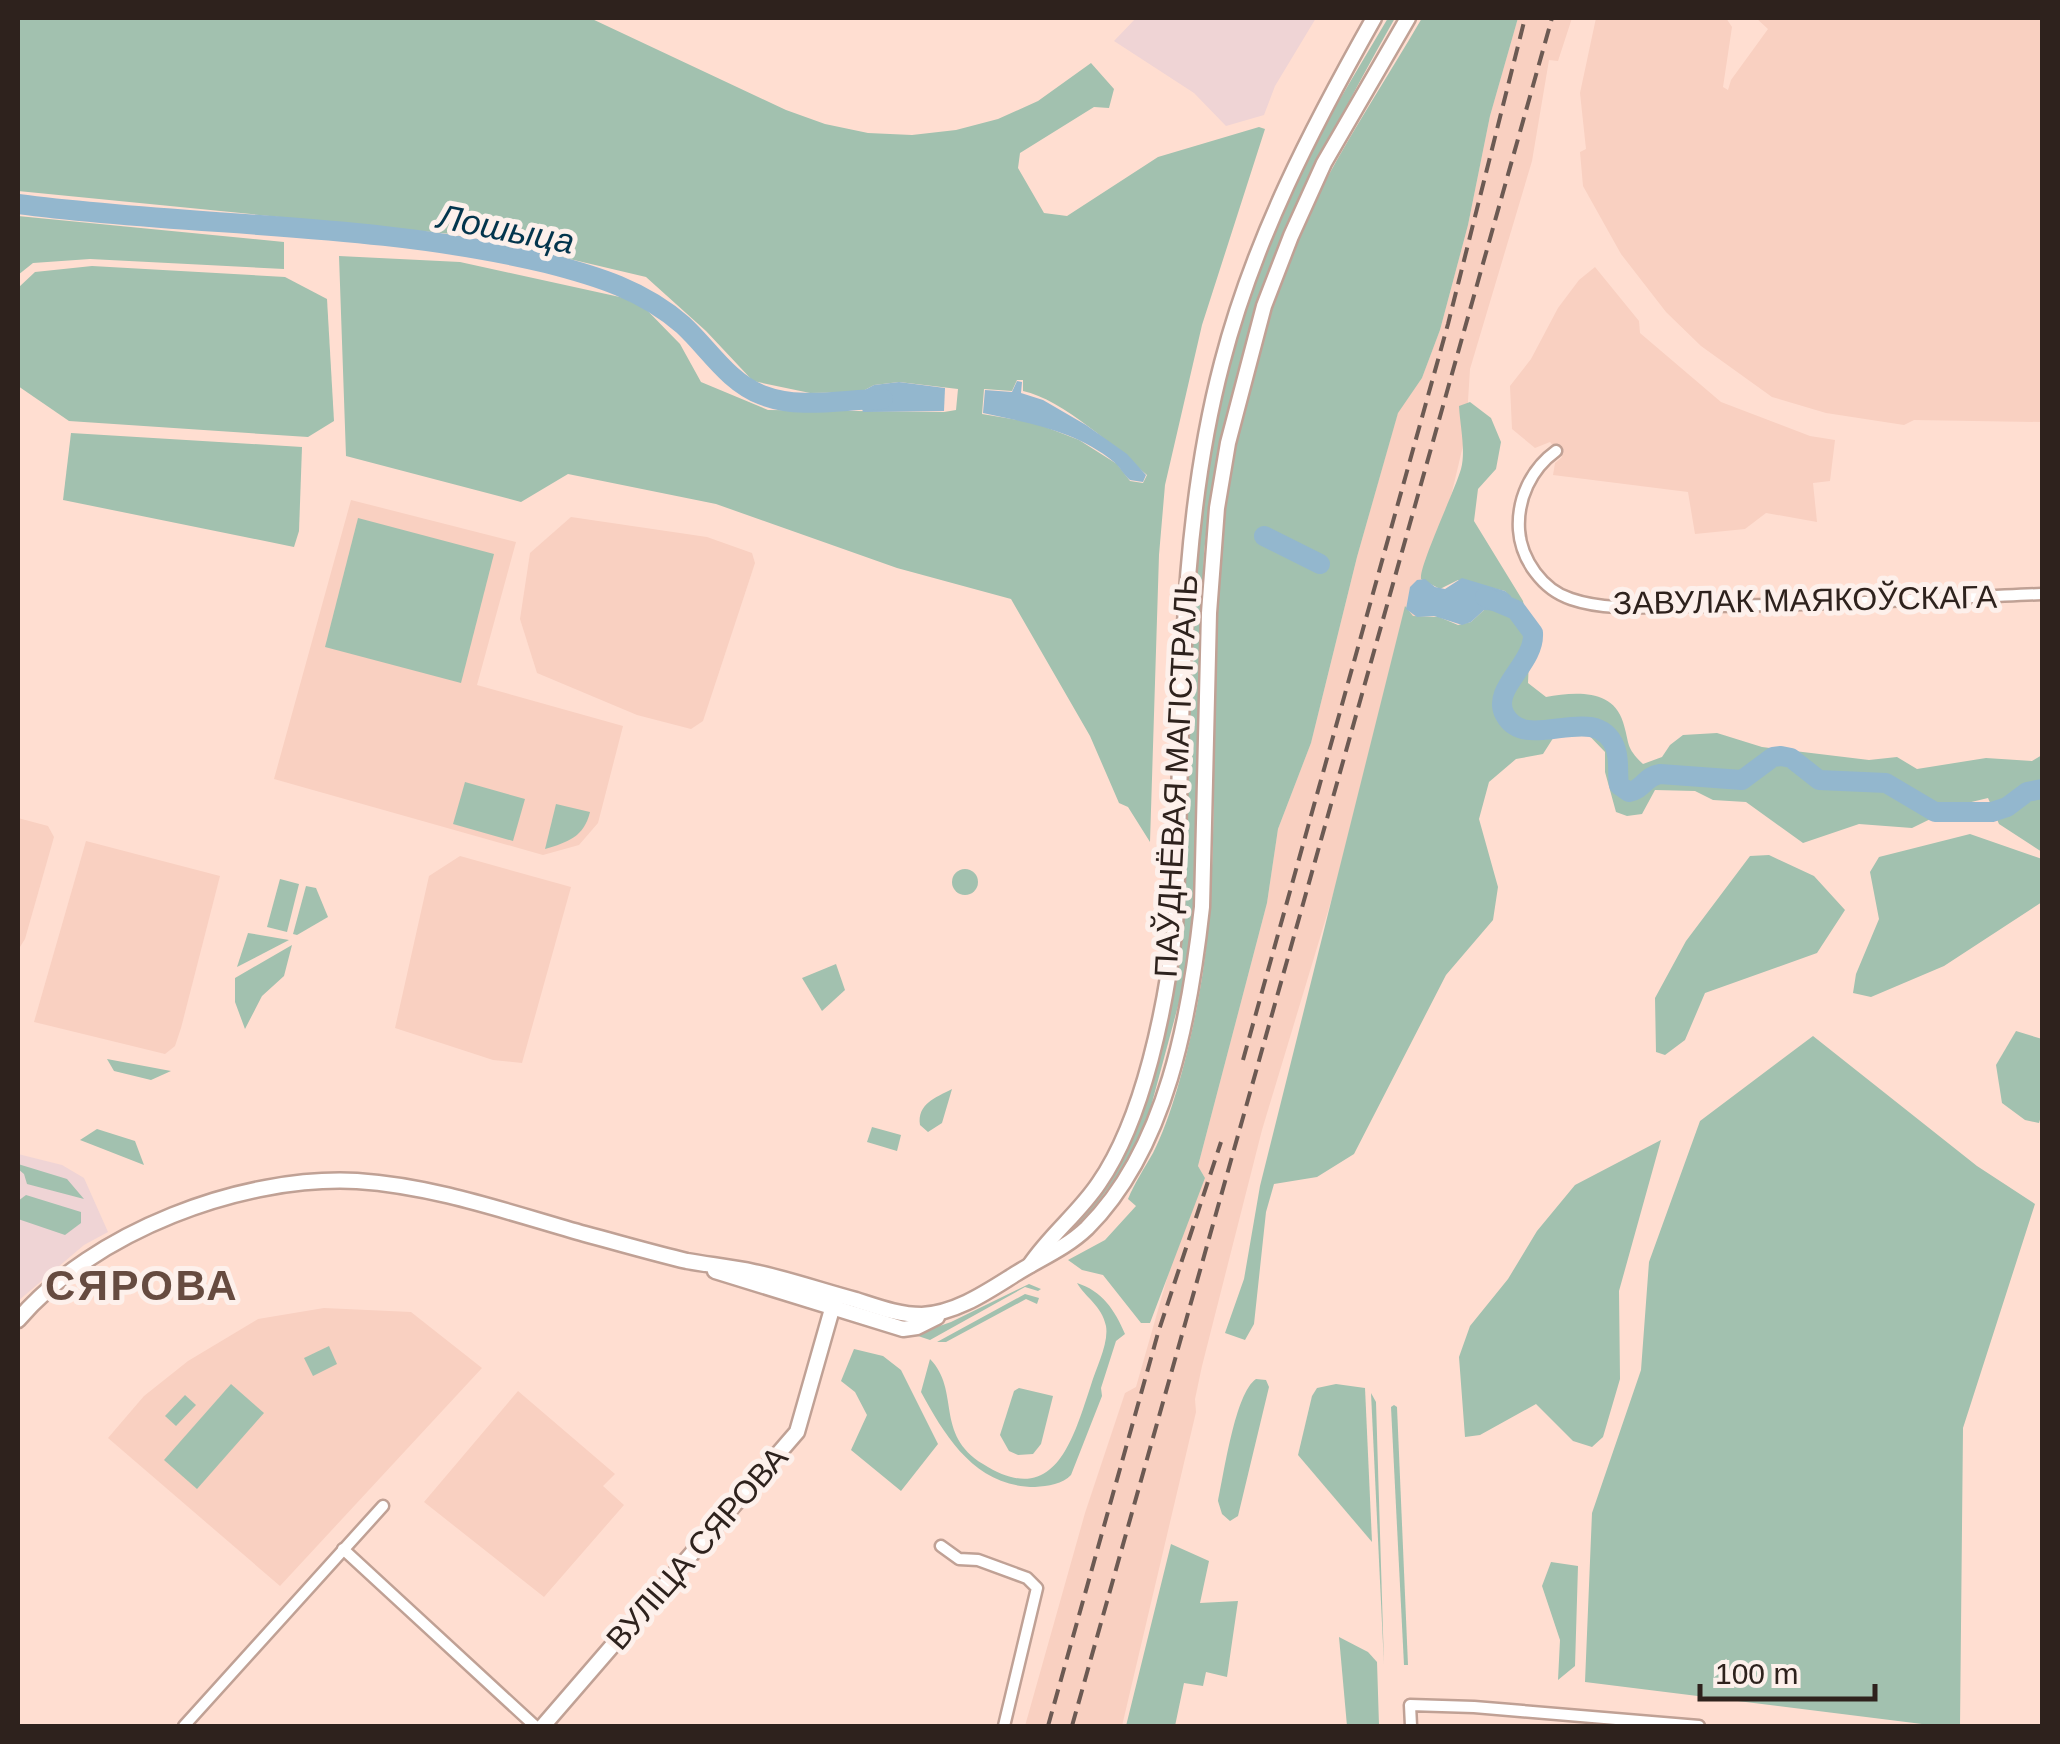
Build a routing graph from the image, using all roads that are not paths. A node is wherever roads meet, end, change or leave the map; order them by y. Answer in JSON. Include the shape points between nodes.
{"nodes":[{"id":1,"x":1374,"y":18,"type":"edge"},
{"id":2,"x":1408,"y":18,"type":"edge"},
{"id":3,"x":1556,"y":451,"type":"dead end"},
{"id":4,"x":2042,"y":594,"type":"edge"},
{"id":5,"x":1029,"y":1266,"type":"junction"},
{"id":6,"x":834,"y":1302,"type":"junction"},
{"id":7,"x":18,"y":1320,"type":"edge"},
{"id":8,"x":382,"y":1506,"type":"dead end"},
{"id":9,"x":941,"y":1546,"type":"dead end"},
{"id":10,"x":343,"y":1549,"type":"junction"},
{"id":11,"x":184,"y":1726,"type":"edge"},
{"id":12,"x":535,"y":1726,"type":"edge"},
{"id":13,"x":543,"y":1726,"type":"edge"},
{"id":14,"x":1004,"y":1726,"type":"edge"},
{"id":15,"x":1411,"y":1726,"type":"edge"},
{"id":16,"x":1699,"y":1726,"type":"edge"}],
"edges":[{"from":1,"to":5,"type":"main road","name":"ПАЎДНЁВАЯ МАГІСТРАЛЬ","via":[[1297,159],[1264,236],[1231,331],[1206,436],[1188,562],[1175,927],[1152,1045],[1118,1151]]},
{"from":2,"to":5,"type":"main road","name":"ПАЎДНЁВАЯ МАГІСТРАЛЬ","via":[[1324,163],[1291,236],[1264,306],[1228,443],[1210,597],[1202,908],[1196,963],[1163,1099],[1128,1180],[1086,1228]]},
{"from":3,"to":4,"type":"street","name":"ЗАВУЛАК МАЯКОЎСКАГА","via":[[1530,480],[1519,527],[1530,565],[1568,599],[1602,606],[1755,606]]},
{"from":5,"to":6,"type":"main road","via":[[917,1327],[902,1329]]},
{"from":6,"to":7,"type":"main road","via":[[745,1283],[690,1261],[457,1198],[360,1182],[311,1184],[163,1217],[90,1257]]},
{"from":6,"to":13,"type":"main road","name":"ВУЛІЦА СЯРОВА","via":[[796,1432]]},
{"from":8,"to":10,"type":"street"},
{"from":9,"to":14,"type":"street","via":[[959,1559],[1027,1578],[1037,1588]]},
{"from":10,"to":11,"type":"street"},
{"from":10,"to":12,"type":"street"},
{"from":15,"to":16,"type":"street","via":[[1410,1706]]}]}
